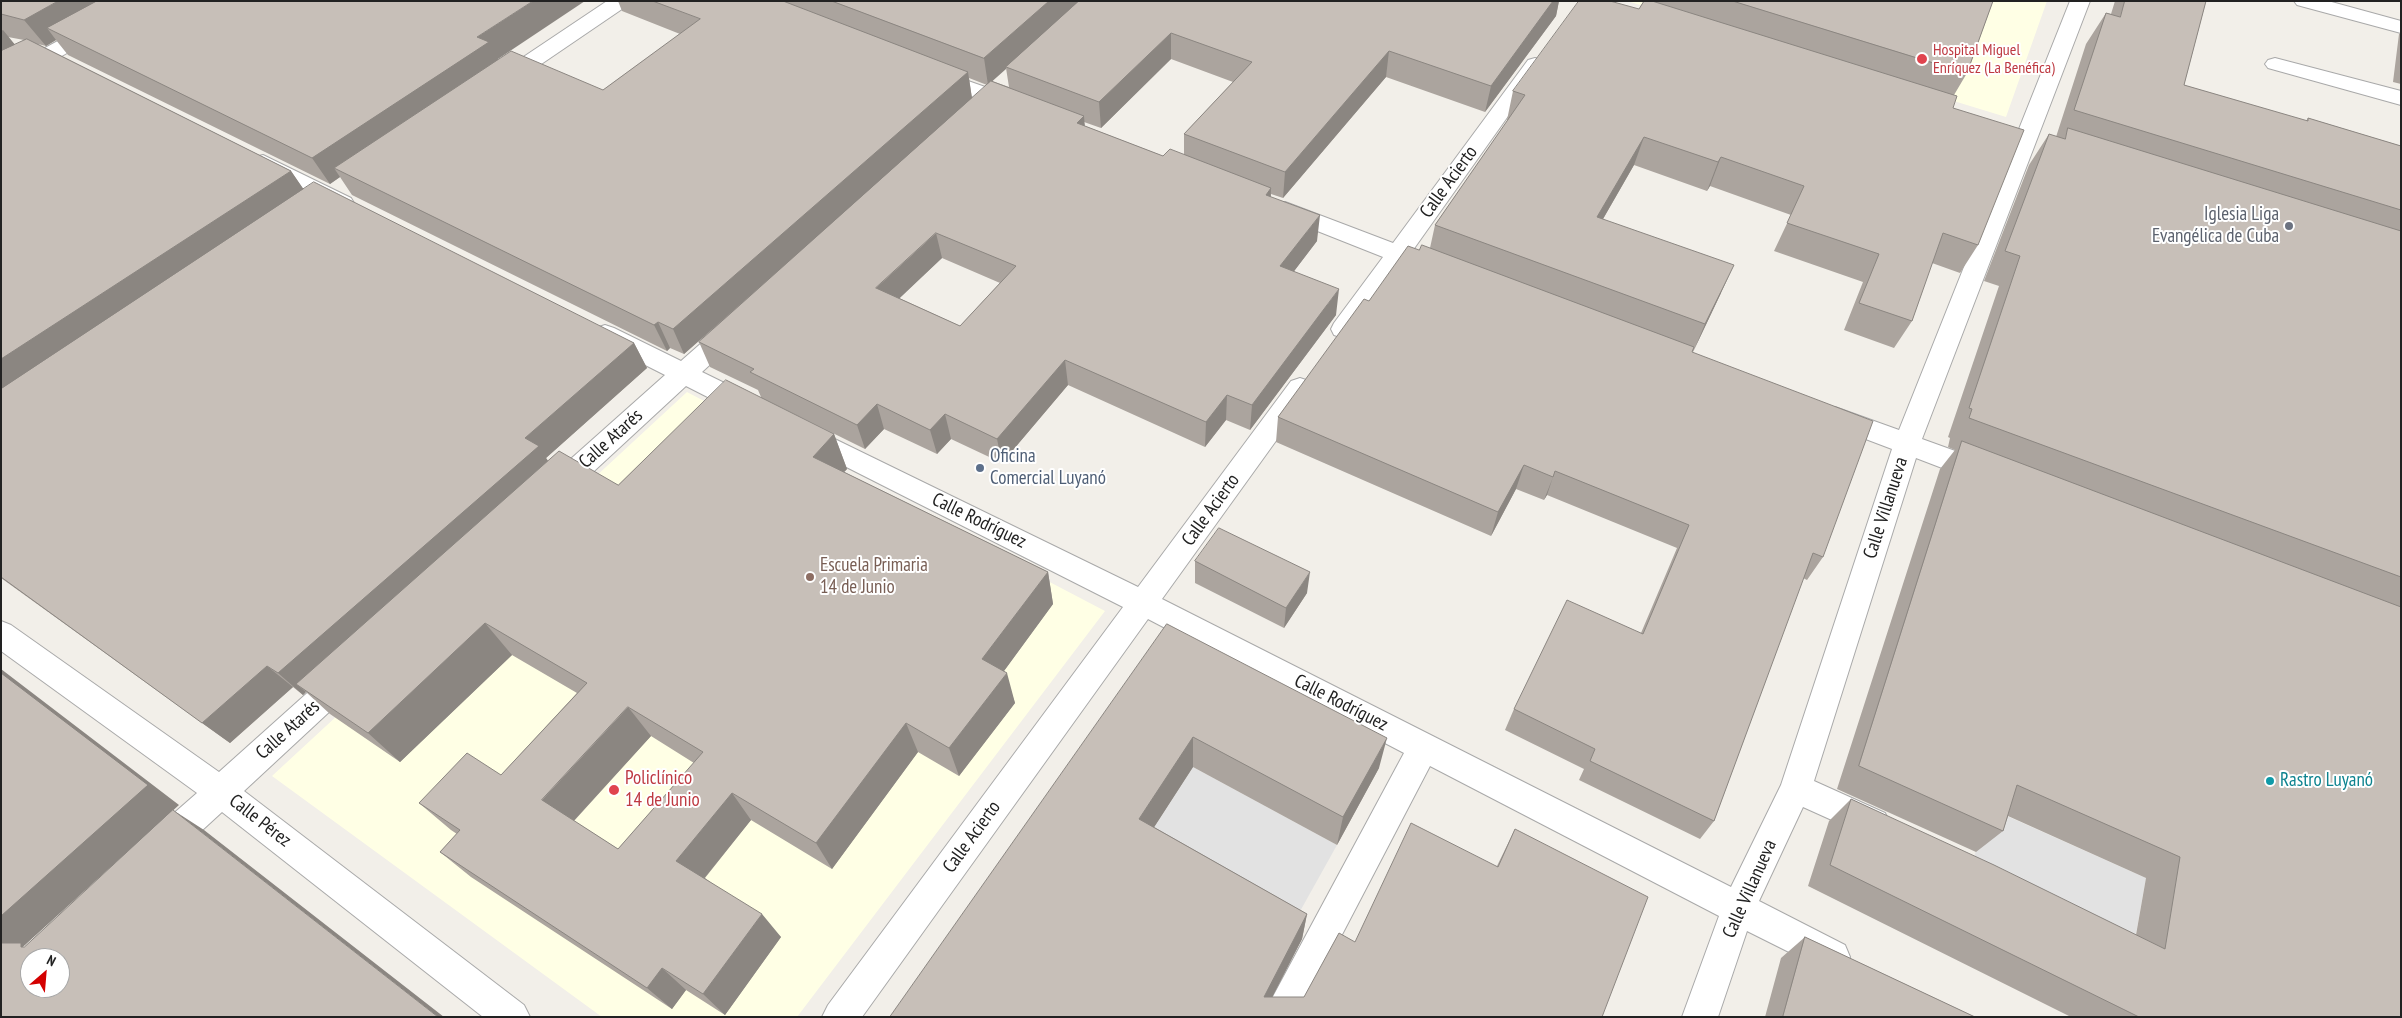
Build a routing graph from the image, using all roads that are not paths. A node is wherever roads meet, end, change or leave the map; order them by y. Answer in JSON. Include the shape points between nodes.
{"nodes":[{"id":1,"x":146,"y":1,"type":"edge"},
{"id":2,"x":621,"y":1,"type":"edge"},
{"id":3,"x":2080,"y":1,"type":"edge"},
{"id":4,"x":2304,"y":1,"type":"edge"},
{"id":5,"x":2401,"y":26,"type":"edge"},
{"id":6,"x":1552,"y":41,"type":"edge"},
{"id":7,"x":11,"y":45,"type":"edge"},
{"id":8,"x":49,"y":54,"type":"junction"},
{"id":9,"x":2275,"y":64,"type":"dead end"},
{"id":10,"x":76,"y":68,"type":"edge"},
{"id":11,"x":918,"y":68,"type":"edge"},
{"id":12,"x":1012,"y":78,"type":"edge"},
{"id":13,"x":1,"y":81,"type":"edge"},
{"id":14,"x":484,"y":93,"type":"edge"},
{"id":15,"x":991,"y":97,"type":"junction"},
{"id":16,"x":2401,"y":98,"type":"edge"},
{"id":17,"x":1038,"y":115,"type":"edge"},
{"id":18,"x":969,"y":117,"type":"edge"},
{"id":19,"x":242,"y":152,"type":"edge"},
{"id":20,"x":1259,"y":200,"type":"edge"},
{"id":21,"x":365,"y":214,"type":"edge"},
{"id":22,"x":1398,"y":254,"type":"junction"},
{"id":23,"x":1454,"y":274,"type":"edge"},
{"id":24,"x":750,"y":314,"type":"edge"},
{"id":25,"x":586,"y":325,"type":"edge"},
{"id":26,"x":684,"y":374,"type":"junction"},
{"id":27,"x":1814,"y":409,"type":"edge"},
{"id":28,"x":1907,"y":444,"type":"junction"},
{"id":29,"x":2010,"y":483,"type":"edge"},
{"id":30,"x":536,"y":506,"type":"edge"},
{"id":31,"x":1144,"y":603,"type":"junction"},
{"id":32,"x":1,"y":634,"type":"edge"},
{"id":33,"x":360,"y":665,"type":"edge"},
{"id":34,"x":1424,"y":746,"type":"junction"},
{"id":35,"x":1796,"y":788,"type":"junction"},
{"id":36,"x":220,"y":791,"type":"junction"},
{"id":37,"x":1903,"y":838,"type":"edge"},
{"id":38,"x":140,"y":864,"type":"edge"},
{"id":39,"x":1738,"y":909,"type":"junction"},
{"id":40,"x":1853,"y":967,"type":"edge"},
{"id":41,"x":512,"y":1017,"type":"edge"},
{"id":42,"x":840,"y":1017,"type":"edge"},
{"id":43,"x":1280,"y":1017,"type":"edge"},
{"id":44,"x":1700,"y":1017,"type":"edge"}],
"edges":[{"from":1,"to":8,"type":"street"},
{"from":2,"to":14,"type":"street"},
{"from":3,"to":28,"type":"street","name":"Calle Villanueva"},
{"from":4,"to":5,"type":"street"},
{"from":6,"to":22,"type":"street","name":"Calle Acierto"},
{"from":7,"to":8,"type":"street"},
{"from":8,"to":10,"type":"street"},
{"from":8,"to":13,"type":"street"},
{"from":9,"to":16,"type":"street"},
{"from":11,"to":15,"type":"street"},
{"from":12,"to":15,"type":"street"},
{"from":15,"to":17,"type":"street"},
{"from":15,"to":18,"type":"street"},
{"from":19,"to":21,"type":"street"},
{"from":20,"to":22,"type":"street"},
{"from":22,"to":23,"type":"street"},
{"from":22,"to":31,"type":"street","name":"Calle Acierto"},
{"from":24,"to":26,"type":"street","name":"Calle Atarés"},
{"from":25,"to":26,"type":"street","name":"Calle Rodríguez"},
{"from":26,"to":30,"type":"street","name":"Calle Atarés"},
{"from":26,"to":31,"type":"street","name":"Calle Rodríguez"},
{"from":27,"to":28,"type":"street"},
{"from":28,"to":29,"type":"street"},
{"from":28,"to":35,"type":"street","name":"Calle Villanueva"},
{"from":31,"to":34,"type":"street","name":"Calle Rodríguez"},
{"from":31,"to":42,"type":"street","name":"Calle Acierto"},
{"from":32,"to":36,"type":"street","name":"Calle Pérez"},
{"from":33,"to":36,"type":"street","name":"Calle Atarés"},
{"from":34,"to":39,"type":"street","name":"Calle Rodríguez"},
{"from":34,"to":43,"type":"street"},
{"from":35,"to":37,"type":"street"},
{"from":35,"to":39,"type":"street","name":"Calle Villanueva"},
{"from":36,"to":38,"type":"street","name":"Calle Atarés"},
{"from":36,"to":41,"type":"street","name":"Calle Pérez"},
{"from":39,"to":40,"type":"street","name":"Calle Rodríguez"},
{"from":39,"to":44,"type":"street","name":"Calle Villanueva"}]}
